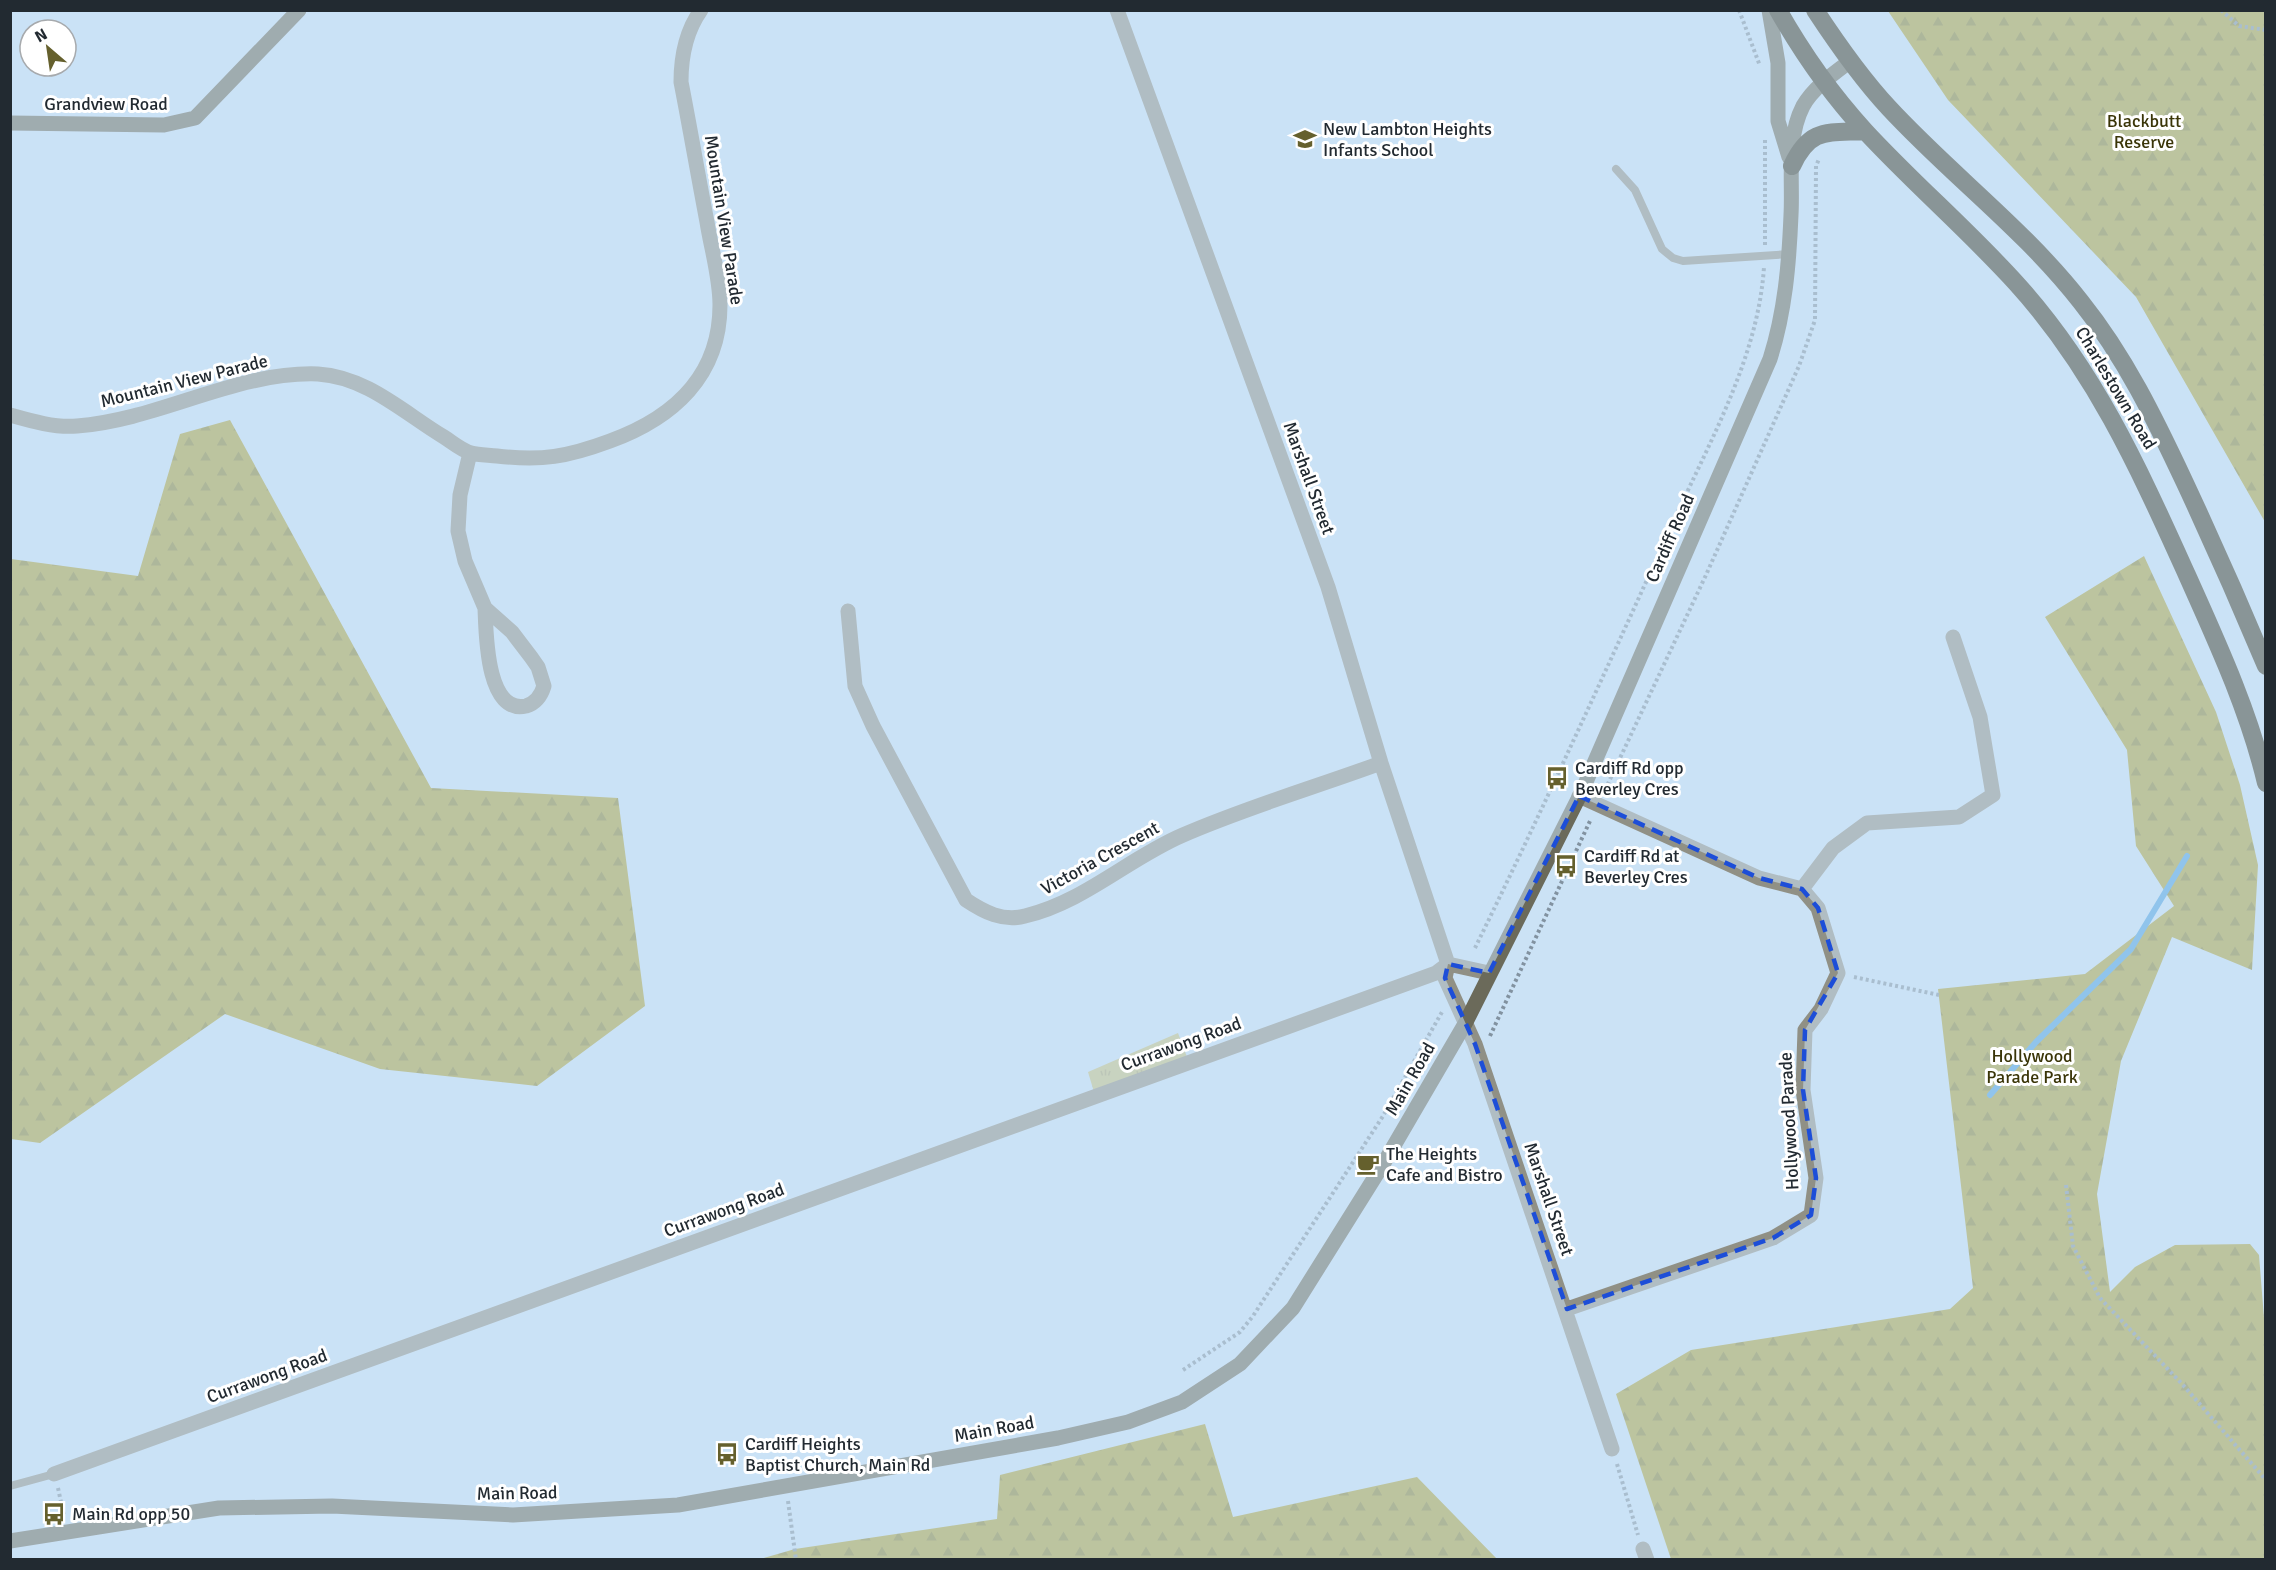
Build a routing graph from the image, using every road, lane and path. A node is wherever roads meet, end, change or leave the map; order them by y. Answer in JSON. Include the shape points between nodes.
{"nodes":[{"id":1,"x":299,"y":10,"type":"edge"},
{"id":2,"x":701,"y":10,"type":"edge"},
{"id":3,"x":1117,"y":10,"type":"edge"},
{"id":4,"x":1738,"y":10,"type":"edge"},
{"id":5,"x":1769,"y":10,"type":"edge"},
{"id":6,"x":1778,"y":10,"type":"edge"},
{"id":7,"x":1815,"y":10,"type":"edge"},
{"id":8,"x":2221,"y":10,"type":"edge"},
{"id":9,"x":2265,"y":30,"type":"edge"},
{"id":10,"x":1849,"y":62,"type":"junction"},
{"id":11,"x":1763,"y":74,"type":"dead end"},
{"id":12,"x":1824,"y":82,"type":"junction"},
{"id":13,"x":10,"y":123,"type":"edge"},
{"id":14,"x":1765,"y":131,"type":"dead end"},
{"id":15,"x":1865,"y":131,"type":"junction"},
{"id":16,"x":1792,"y":166,"type":"junction"},
{"id":17,"x":1616,"y":169,"type":"dead end"},
{"id":18,"x":1790,"y":254,"type":"junction"},
{"id":19,"x":1765,"y":255,"type":"junction"},
{"id":20,"x":10,"y":415,"type":"edge"},
{"id":21,"x":470,"y":453,"type":"junction"},
{"id":22,"x":485,"y":608,"type":"junction"},
{"id":23,"x":848,"y":611,"type":"dead end"},
{"id":24,"x":1953,"y":637,"type":"dead end"},
{"id":25,"x":2265,"y":666,"type":"edge"},
{"id":26,"x":1381,"y":763,"type":"junction"},
{"id":27,"x":2265,"y":783,"type":"edge"},
{"id":28,"x":1580,"y":796,"type":"junction"},
{"id":29,"x":1590,"y":821,"type":"dead end"},
{"id":30,"x":1802,"y":889,"type":"junction"},
{"id":31,"x":1475,"y":948,"type":"dead end"},
{"id":32,"x":1448,"y":964,"type":"junction"},
{"id":33,"x":1489,"y":973,"type":"junction"},
{"id":34,"x":1838,"y":973,"type":"junction"},
{"id":35,"x":1939,"y":995,"type":"dead end"},
{"id":36,"x":1445,"y":1006,"type":"dead end"},
{"id":37,"x":1466,"y":1022,"type":"junction"},
{"id":38,"x":1480,"y":1058,"type":"junction"},
{"id":39,"x":2066,"y":1185,"type":"dead end"},
{"id":40,"x":1567,"y":1309,"type":"junction"},
{"id":41,"x":1183,"y":1370,"type":"dead end"},
{"id":42,"x":1612,"y":1449,"type":"joint"},
{"id":43,"x":54,"y":1474,"type":"junction"},
{"id":44,"x":2265,"y":1480,"type":"edge"},
{"id":45,"x":10,"y":1486,"type":"edge"},
{"id":46,"x":785,"y":1486,"type":"junction"},
{"id":47,"x":68,"y":1532,"type":"junction"},
{"id":48,"x":10,"y":1541,"type":"edge"},
{"id":49,"x":1645,"y":1554,"type":"edge"},
{"id":50,"x":796,"y":1560,"type":"edge"}],
"edges":[{"from":1,"to":13,"type":"main road","name":"Grandview Road","via":[[195,118],[186,122]]},
{"from":2,"to":21,"type":"street","name":"Mountain View Parade","via":[[686,41],[681,82],[720,302],[718,333],[707,363],[692,387],[671,408],[632,433],[569,455],[533,460]]},
{"from":3,"to":26,"type":"street","name":"Marshall Street","via":[[1328,587]]},
{"from":4,"to":11,"type":"path"},
{"from":5,"to":16,"type":"main road","via":[[1778,63],[1778,121]]},
{"from":6,"to":12,"type":"highway","name":"Charlestown Road"},
{"from":7,"to":10,"type":"highway","name":"Charlestown Road"},
{"from":8,"to":9,"type":"path","via":[[2239,26]]},
{"from":10,"to":12,"type":"main road","name":"Cardiff Road"},
{"from":10,"to":25,"type":"highway","name":"Charlestown Road","via":[[1890,109],[2038,250],[2082,303],[2126,366],[2197,509]]},
{"from":12,"to":15,"type":"highway","name":"Charlestown Road"},
{"from":12,"to":16,"type":"main road","name":"Cardiff Road","via":[[1802,109],[1796,125]]},
{"from":14,"to":19,"type":"path"},
{"from":15,"to":16,"type":"highway","via":[[1839,130],[1818,135],[1804,144]]},
{"from":15,"to":27,"type":"highway","name":"Charlestown Road","via":[[2016,282],[2062,338],[2106,406],[2139,467],[2209,624],[2247,717]]},
{"from":16,"to":18,"type":"main road","name":"Cardiff Road"},
{"from":17,"to":19,"type":"lane","via":[[1635,190],[1662,249],[1673,258],[1683,261]]},
{"from":18,"to":19,"type":"lane"},
{"from":18,"to":28,"type":"main road","name":"Cardiff Road","via":[[1781,322],[1760,386]]},
{"from":19,"to":31,"type":"path","via":[[1757,318],[1739,375]]},
{"from":20,"to":21,"type":"street","name":"Mountain View Parade","via":[[75,426],[117,420],[258,380],[328,375],[383,396]]},
{"from":21,"to":22,"type":"street","via":[[460,495],[458,531],[465,561]]},
{"from":22,"to":22,"type":"street","via":[[512,632],[538,667],[544,686],[538,699],[529,705],[504,700],[498,689],[488,655]]},
{"from":23,"to":26,"type":"street","name":"Victoria Crescent","via":[[855,686],[873,726],[966,900],[1003,918],[1023,917],[1056,907],[1182,835]]},
{"from":24,"to":30,"type":"street","via":[[1980,717],[1993,795],[1959,817],[1867,822],[1833,848]]},
{"from":26,"to":32,"type":"street","name":"Marshall Street"},
{"from":28,"to":30,"type":"street","via":[[1759,878]]},
{"from":28,"to":33,"type":"main road","name":"Cardiff Road"},
{"from":29,"to":38,"type":"path"},
{"from":30,"to":34,"type":"street","via":[[1818,908]]},
{"from":32,"to":33,"type":"street"},
{"from":32,"to":37,"type":"street","name":"Marshall Street","via":[[1445,978]]},
{"from":32,"to":43,"type":"street","name":"Currawong Road","via":[[1436,973]]},
{"from":33,"to":37,"type":"main road","name":"Cardiff Road"},
{"from":34,"to":35,"type":"path"},
{"from":34,"to":40,"type":"street","name":"Hollywood Parade","via":[[1821,1009],[1805,1030],[1803,1090],[1816,1178],[1811,1215],[1773,1238]]},
{"from":36,"to":41,"type":"path","via":[[1383,1116],[1253,1316],[1240,1332]]},
{"from":37,"to":38,"type":"street","name":"Marshall Street"},
{"from":37,"to":46,"type":"main road","name":"Main Road","via":[[1293,1308],[1240,1364],[1182,1402],[1128,1422]]},
{"from":38,"to":40,"type":"street","name":"Marshall Street"},
{"from":39,"to":44,"type":"path","via":[[2073,1246],[2100,1298],[2183,1385]]},
{"from":40,"to":42,"type":"street","name":"Marshall Street"},
{"from":42,"to":49,"type":"path"},
{"from":43,"to":45,"type":"lane","name":"Currawong Road"},
{"from":43,"to":47,"type":"path"},
{"from":46,"to":47,"type":"main road","name":"Main Road","via":[[678,1505],[513,1515],[332,1506],[219,1508]]},
{"from":46,"to":50,"type":"path"},
{"from":47,"to":48,"type":"main road","name":"Main Road"}]}
